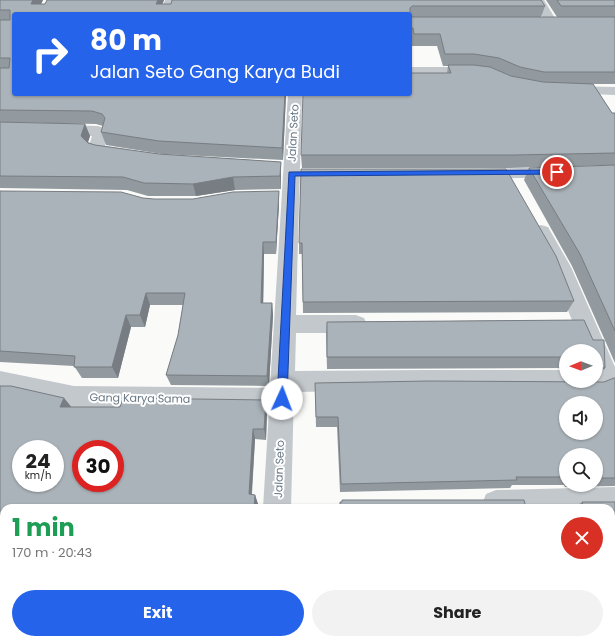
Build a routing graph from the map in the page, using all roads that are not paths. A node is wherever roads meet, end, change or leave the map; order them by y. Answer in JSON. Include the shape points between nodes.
{"nodes":[{"id":1,"x":171,"y":0,"type":"edge"},
{"id":2,"x":538,"y":0,"type":"edge"},
{"id":3,"x":167,"y":12,"type":"edge"},
{"id":4,"x":537,"y":23,"type":"edge"},
{"id":5,"x":412,"y":71,"type":"edge"},
{"id":6,"x":490,"y":74,"type":"edge"},
{"id":7,"x":558,"y":90,"type":"edge"},
{"id":8,"x":615,"y":91,"type":"edge"},
{"id":9,"x":295,"y":96,"type":"edge"},
{"id":10,"x":0,"y":128,"type":"edge"},
{"id":11,"x":136,"y":155,"type":"edge"},
{"id":12,"x":615,"y":171,"type":"edge"},
{"id":13,"x":462,"y":174,"type":"edge"},
{"id":14,"x":509,"y":174,"type":"junction"},
{"id":15,"x":519,"y":193,"type":"edge"},
{"id":16,"x":533,"y":219,"type":"edge"},
{"id":17,"x":585,"y":322,"type":"junction"},
{"id":18,"x":562,"y":323,"type":"edge"},
{"id":19,"x":285,"y":324,"type":"junction"},
{"id":20,"x":372,"y":324,"type":"edge"},
{"id":21,"x":592,"y":344,"type":"edge"},
{"id":22,"x":559,"y":379,"type":"edge"},
{"id":23,"x":0,"y":381,"type":"edge"},
{"id":24,"x":283,"y":391,"type":"junction"},
{"id":25,"x":615,"y":501,"type":"edge"},
{"id":26,"x":278,"y":504,"type":"edge"},
{"id":27,"x":475,"y":504,"type":"edge"}],
"edges":[{"from":1,"to":3,"type":"street"},
{"from":2,"to":4,"type":"street","via":[[556,23]]},
{"from":5,"to":6,"type":"street","via":[[462,70]]},
{"from":7,"to":8,"type":"street"},
{"from":9,"to":19,"type":"street","name":"Jalan Seto","via":[[292,171],[283,196]]},
{"from":10,"to":11,"type":"street","via":[[98,130],[100,134],[96,150]]},
{"from":12,"to":14,"type":"street"},
{"from":13,"to":14,"type":"street"},
{"from":14,"to":15,"type":"street"},
{"from":16,"to":17,"type":"street","via":[[561,267]]},
{"from":17,"to":18,"type":"street"},
{"from":17,"to":21,"type":"street"},
{"from":19,"to":20,"type":"street"},
{"from":19,"to":24,"type":"street","name":"Jalan Seto"},
{"from":22,"to":24,"type":"street","name":"Gang Karya Sama","via":[[425,380]]},
{"from":23,"to":24,"type":"street","name":"Gang Karya Sama","via":[[74,398]]},
{"from":24,"to":26,"type":"street","name":"Jalan Seto"},
{"from":25,"to":27,"type":"street"}]}
